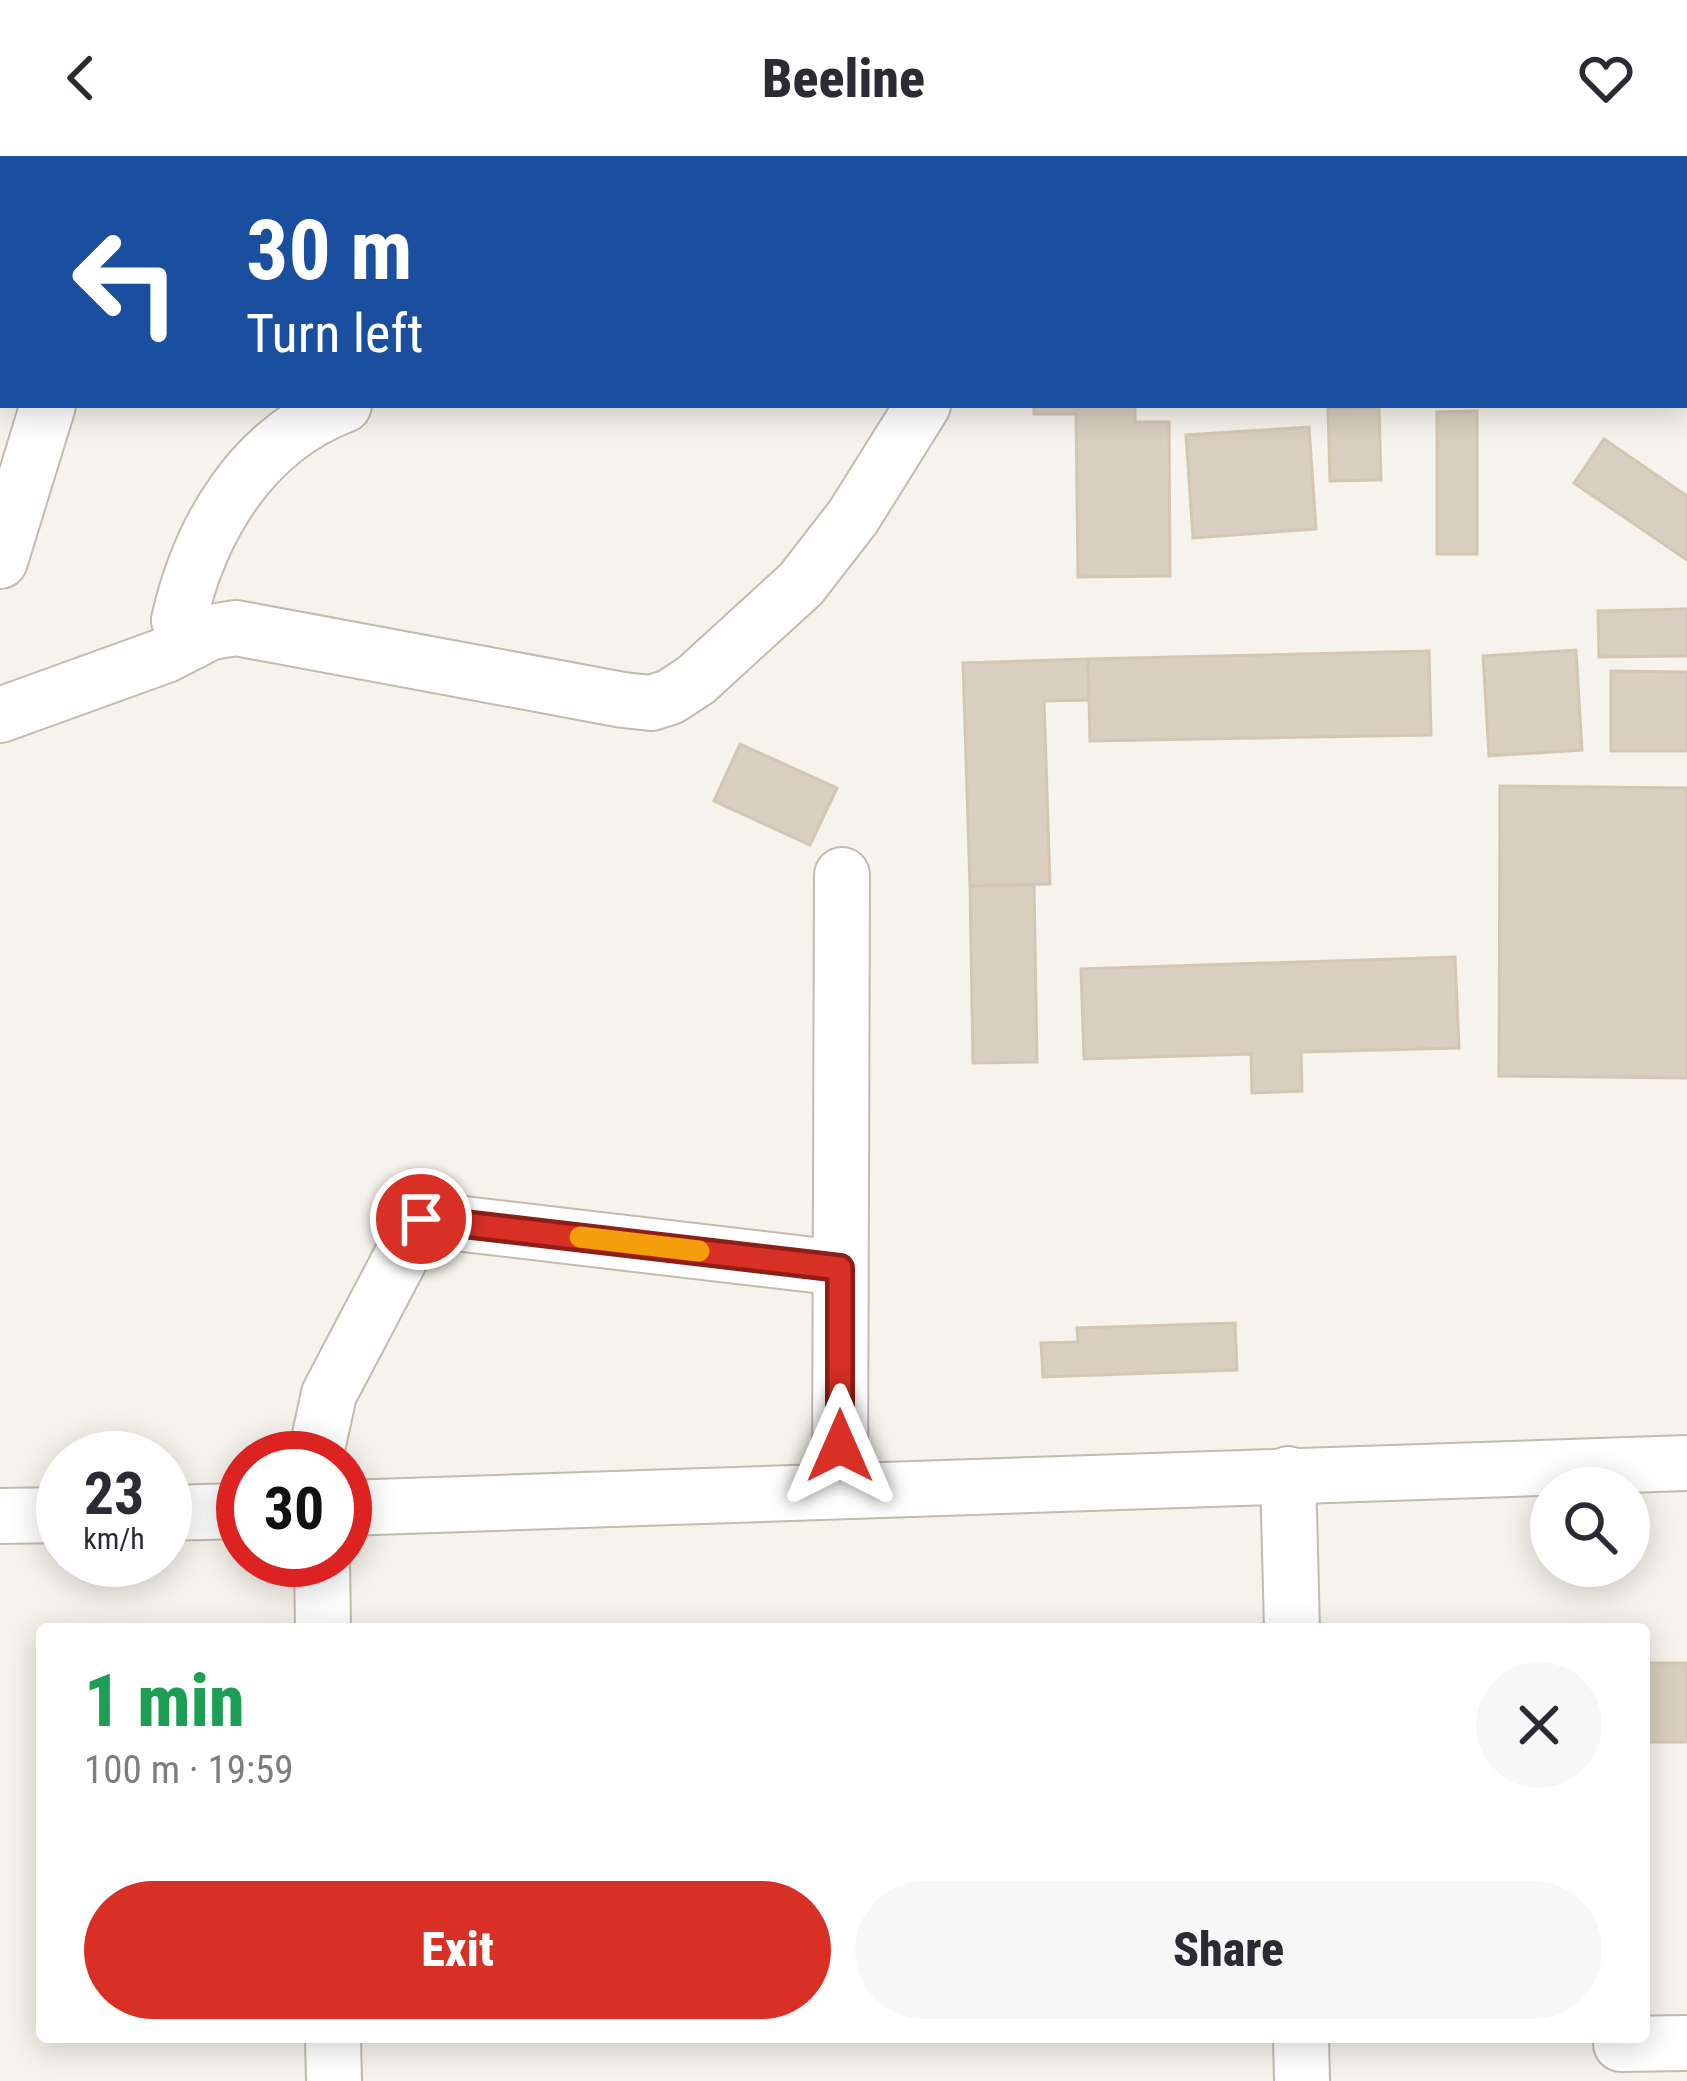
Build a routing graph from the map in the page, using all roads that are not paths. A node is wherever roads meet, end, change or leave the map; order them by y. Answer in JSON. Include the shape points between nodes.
{"nodes":[{"id":1,"x":47,"y":408,"type":"edge"},
{"id":2,"x":338,"y":408,"type":"edge"},
{"id":3,"x":921,"y":408,"type":"edge"},
{"id":4,"x":0,"y":561,"type":"edge"},
{"id":5,"x":192,"y":642,"type":"junction"},
{"id":6,"x":0,"y":715,"type":"edge"},
{"id":7,"x":842,"y":875,"type":"dead end"},
{"id":8,"x":840,"y":1268,"type":"junction"},
{"id":9,"x":321,"y":1431,"type":"edge"},
{"id":10,"x":1687,"y":1463,"type":"edge"},
{"id":11,"x":1288,"y":1474,"type":"junction"},
{"id":12,"x":840,"y":1491,"type":"junction"},
{"id":13,"x":372,"y":1507,"type":"edge"},
{"id":14,"x":36,"y":1515,"type":"edge"},
{"id":15,"x":0,"y":1516,"type":"edge"},
{"id":16,"x":322,"y":1587,"type":"edge"},
{"id":17,"x":323,"y":1623,"type":"edge"},
{"id":18,"x":1292,"y":1623,"type":"edge"},
{"id":19,"x":333,"y":2043,"type":"edge"},
{"id":20,"x":1301,"y":2043,"type":"edge"},
{"id":21,"x":1621,"y":2043,"type":"edge"},
{"id":22,"x":1687,"y":2043,"type":"edge"},
{"id":23,"x":334,"y":2081,"type":"edge"},
{"id":24,"x":1302,"y":2081,"type":"edge"}],
"edges":[{"from":1,"to":4,"type":"street"},
{"from":2,"to":5,"type":"street","via":[[277,443],[226,504],[189,578],[179,620]]},
{"from":3,"to":5,"type":"street","via":[[802,584],[670,697],[623,700],[236,628]]},
{"from":5,"to":6,"type":"street"},
{"from":7,"to":8,"type":"street"},
{"from":8,"to":9,"type":"street","via":[[421,1219],[329,1394]]},
{"from":8,"to":12,"type":"street"},
{"from":10,"to":11,"type":"street"},
{"from":11,"to":12,"type":"street"},
{"from":11,"to":18,"type":"street"},
{"from":12,"to":13,"type":"street"},
{"from":14,"to":15,"type":"street"},
{"from":16,"to":17,"type":"street"},
{"from":19,"to":23,"type":"street"},
{"from":20,"to":24,"type":"street"},
{"from":21,"to":22,"type":"street"}]}
